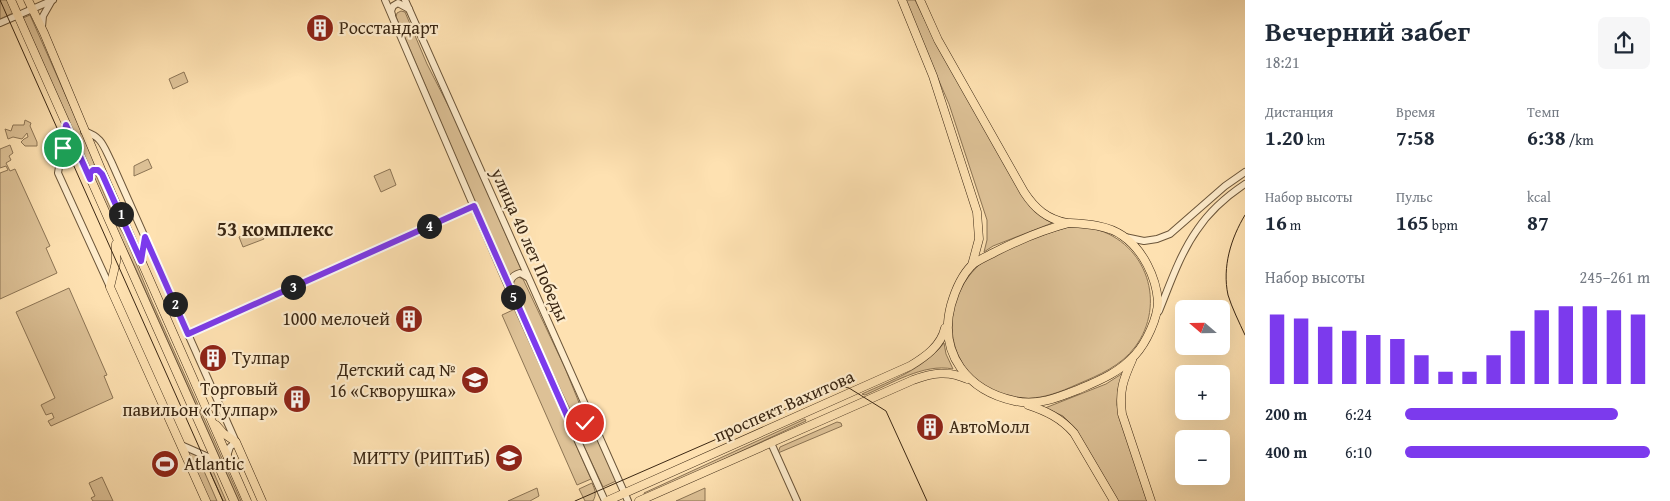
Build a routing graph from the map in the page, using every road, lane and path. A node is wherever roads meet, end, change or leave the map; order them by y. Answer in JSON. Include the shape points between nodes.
{"nodes":[{"id":1,"x":11,"y":0,"type":"edge"},
{"id":2,"x":28,"y":0,"type":"edge"},
{"id":3,"x":52,"y":0,"type":"edge"},
{"id":4,"x":385,"y":0,"type":"edge"},
{"id":5,"x":405,"y":0,"type":"edge"},
{"id":6,"x":902,"y":0,"type":"edge"},
{"id":7,"x":920,"y":0,"type":"edge"},
{"id":8,"x":33,"y":9,"type":"junction"},
{"id":9,"x":410,"y":10,"type":"junction"},
{"id":10,"x":18,"y":16,"type":"junction"},
{"id":11,"x":394,"y":22,"type":"junction"},
{"id":12,"x":0,"y":23,"type":"edge"},
{"id":13,"x":42,"y":28,"type":"junction"},
{"id":14,"x":66,"y":125,"type":"junction"},
{"id":15,"x":84,"y":131,"type":"junction"},
{"id":16,"x":1245,"y":172,"type":"edge"},
{"id":17,"x":102,"y":174,"type":"junction"},
{"id":18,"x":90,"y":179,"type":"junction"},
{"id":19,"x":1245,"y":184,"type":"edge"},
{"id":20,"x":474,"y":206,"type":"junction"},
{"id":21,"x":1069,"y":223,"type":"junction"},
{"id":22,"x":1123,"y":236,"type":"junction"},
{"id":23,"x":115,"y":237,"type":"junction"},
{"id":24,"x":145,"y":237,"type":"junction"},
{"id":25,"x":141,"y":261,"type":"junction"},
{"id":26,"x":972,"y":265,"type":"junction"},
{"id":27,"x":529,"y":280,"type":"junction"},
{"id":28,"x":110,"y":287,"type":"junction"},
{"id":29,"x":510,"y":291,"type":"junction"},
{"id":30,"x":948,"y":314,"type":"junction"},
{"id":31,"x":1152,"y":329,"type":"junction"},
{"id":32,"x":188,"y":334,"type":"junction"},
{"id":33,"x":1134,"y":357,"type":"junction"},
{"id":34,"x":971,"y":381,"type":"junction"},
{"id":35,"x":1023,"y":403,"type":"junction"},
{"id":36,"x":588,"y":412,"type":"junction"},
{"id":37,"x":208,"y":415,"type":"junction"},
{"id":38,"x":799,"y":416,"type":"junction"},
{"id":39,"x":568,"y":418,"type":"junction"},
{"id":40,"x":804,"y":428,"type":"junction"},
{"id":41,"x":236,"y":442,"type":"junction"},
{"id":42,"x":771,"y":443,"type":"junction"},
{"id":43,"x":181,"y":445,"type":"junction"},
{"id":44,"x":227,"y":456,"type":"junction"},
{"id":45,"x":216,"y":460,"type":"junction"},
{"id":46,"x":627,"y":497,"type":"edge"},
{"id":47,"x":206,"y":501,"type":"edge"},
{"id":48,"x":234,"y":501,"type":"edge"},
{"id":49,"x":247,"y":501,"type":"edge"},
{"id":50,"x":262,"y":501,"type":"edge"},
{"id":51,"x":606,"y":501,"type":"edge"},
{"id":52,"x":639,"y":501,"type":"edge"},
{"id":53,"x":797,"y":501,"type":"edge"},
{"id":54,"x":1114,"y":501,"type":"edge"},
{"id":55,"x":1151,"y":501,"type":"edge"}],
"edges":[{"from":1,"to":10,"type":"main road"},
{"from":2,"to":8,"type":"main road"},
{"from":3,"to":8,"type":"street"},
{"from":3,"to":13,"type":"street","via":[[42,16]]},
{"from":4,"to":11,"type":"street","name":"улица 40 лет Победы"},
{"from":5,"to":9,"type":"street","name":"улица 40 лет Победы"},
{"from":6,"to":26,"type":"main road","via":[[933,76],[977,212],[979,239]]},
{"from":7,"to":21,"type":"main road","via":[[938,40],[1024,192],[1046,216]]},
{"from":8,"to":10,"type":"street"},
{"from":8,"to":13,"type":"main road"},
{"from":9,"to":11,"type":"street","via":[[398,3],[393,6]]},
{"from":9,"to":27,"type":"street","name":"улица 40 лет Победы"},
{"from":10,"to":12,"type":"street"},
{"from":10,"to":14,"type":"main road"},
{"from":11,"to":20,"type":"street","name":"улица 40 лет Победы"},
{"from":13,"to":15,"type":"main road"},
{"from":14,"to":18,"type":"main road"},
{"from":14,"to":28,"type":"street","via":[[58,173]]},
{"from":15,"to":17,"type":"main road"},
{"from":15,"to":24,"type":"street","via":[[99,138]]},
{"from":16,"to":22,"type":"street","via":[[1170,234],[1144,241]]},
{"from":17,"to":18,"type":"main road","via":[[93,170]]},
{"from":17,"to":25,"type":"main road"},
{"from":18,"to":23,"type":"main road"},
{"from":19,"to":31,"type":"street","via":[[1197,229]]},
{"from":20,"to":29,"type":"street","name":"улица 40 лет Победы"},
{"from":20,"to":32,"type":"street"},
{"from":21,"to":22,"type":"main road","via":[[1106,228]]},
{"from":21,"to":26,"type":"main road","via":[[1044,230]]},
{"from":22,"to":31,"type":"main road","via":[[1140,252],[1154,278],[1158,302]]},
{"from":23,"to":28,"type":"main road","via":[[116,262]]},
{"from":23,"to":45,"type":"main road"},
{"from":24,"to":25,"type":"street"},
{"from":24,"to":32,"type":"street"},
{"from":25,"to":37,"type":"main road"},
{"from":26,"to":30,"type":"main road","name":"проспект Вахитова","via":[[954,295]]},
{"from":27,"to":29,"type":"street","via":[[524,274],[516,274],[511,278]]},
{"from":27,"to":36,"type":"street","name":"улица 40 лет Победы"},
{"from":28,"to":43,"type":"main road"},
{"from":29,"to":39,"type":"street","name":"улица 40 лет Победы"},
{"from":30,"to":34,"type":"main road","via":[[952,354]]},
{"from":30,"to":38,"type":"main road","name":"проспект Вахитова","via":[[940,342],[918,361]]},
{"from":31,"to":33,"type":"main road"},
{"from":32,"to":41,"type":"street"},
{"from":33,"to":35,"type":"main road","via":[[1109,377],[1046,402]]},
{"from":33,"to":55,"type":"main road","via":[[1121,387],[1120,400]]},
{"from":34,"to":35,"type":"main road","via":[[1007,400]]},
{"from":34,"to":40,"type":"main road","name":"проспект Вахитова","via":[[948,373],[926,375]]},
{"from":35,"to":54,"type":"main road","via":[[1044,410],[1066,424]]},
{"from":36,"to":39,"type":"street","via":[[588,418],[581,425]]},
{"from":36,"to":46,"type":"street","name":"улица 40 лет Победы"},
{"from":37,"to":41,"type":"main road","via":[[220,431]]},
{"from":37,"to":44,"type":"main road"},
{"from":38,"to":40,"type":"main road","via":[[814,416]]},
{"from":38,"to":46,"type":"main road","name":"проспект Вахитова"},
{"from":39,"to":51,"type":"street","name":"улица 40 лет Победы"},
{"from":40,"to":42,"type":"main road","name":"проспект Вахитова"},
{"from":41,"to":44,"type":"street"},
{"from":41,"to":50,"type":"main road"},
{"from":42,"to":52,"type":"main road","name":"проспект Вахитова"},
{"from":42,"to":53,"type":"street"},
{"from":43,"to":45,"type":"street"},
{"from":43,"to":47,"type":"main road"},
{"from":44,"to":49,"type":"main road"},
{"from":45,"to":48,"type":"main road"},
{"from":46,"to":51,"type":"main road","name":"проспект Вахитова"}]}
